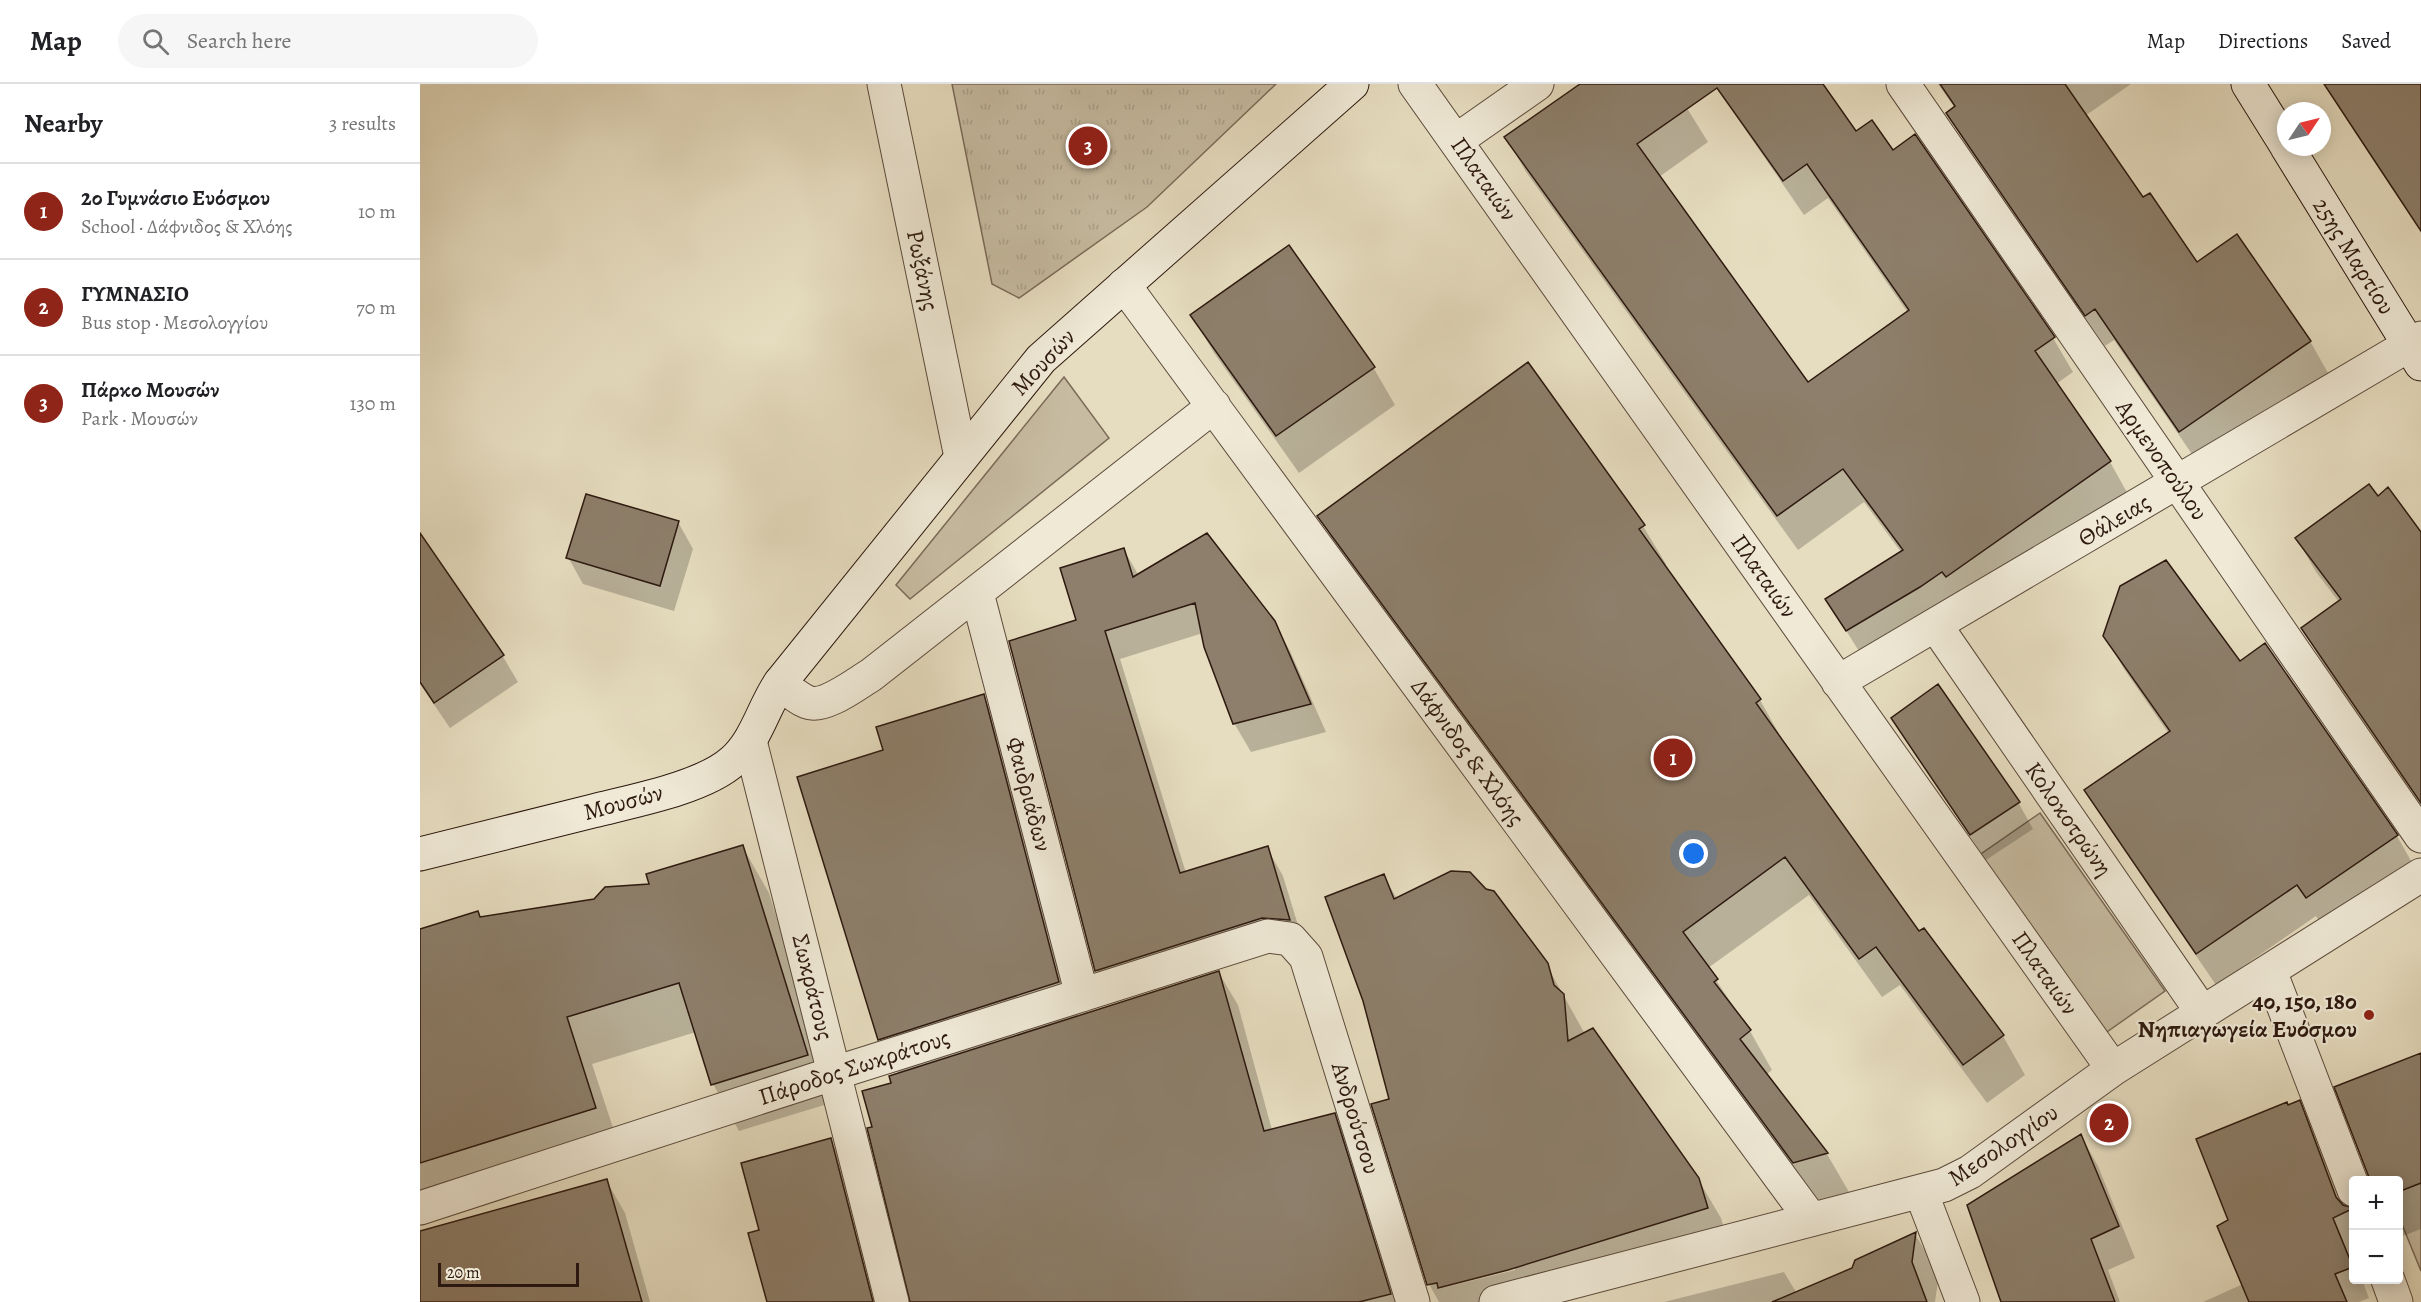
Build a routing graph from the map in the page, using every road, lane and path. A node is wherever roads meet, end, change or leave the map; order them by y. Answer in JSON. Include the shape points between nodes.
{"nodes":[{"id":1,"x":884,"y":84,"type":"edge"},
{"id":2,"x":1352,"y":84,"type":"edge"},
{"id":3,"x":1415,"y":84,"type":"edge"},
{"id":4,"x":1537,"y":84,"type":"edge"},
{"id":5,"x":1903,"y":84,"type":"edge"},
{"id":6,"x":2248,"y":84,"type":"edge"},
{"id":7,"x":2277,"y":130,"type":"edge"},
{"id":8,"x":1457,"y":140,"type":"junction"},
{"id":9,"x":2293,"y":156,"type":"edge"},
{"id":10,"x":1124,"y":285,"type":"junction"},
{"id":11,"x":2417,"y":349,"type":"edge"},
{"id":12,"x":1214,"y":406,"type":"junction"},
{"id":13,"x":961,"y":457,"type":"junction"},
{"id":14,"x":2178,"y":482,"type":"junction"},
{"id":15,"x":977,"y":593,"type":"junction"},
{"id":16,"x":1936,"y":626,"type":"junction"},
{"id":17,"x":1838,"y":682,"type":"junction"},
{"id":18,"x":780,"y":683,"type":"junction"},
{"id":19,"x":750,"y":741,"type":"junction"},
{"id":20,"x":2421,"y":836,"type":"edge"},
{"id":21,"x":420,"y":854,"type":"edge"},
{"id":22,"x":2421,"y":875,"type":"edge"},
{"id":23,"x":1290,"y":939,"type":"joint"},
{"id":24,"x":2270,"y":971,"type":"junction"},
{"id":25,"x":1082,"y":995,"type":"junction"},
{"id":26,"x":2202,"y":1012,"type":"junction"},
{"id":27,"x":2113,"y":1069,"type":"junction"},
{"id":28,"x":835,"y":1073,"type":"junction"},
{"id":29,"x":2349,"y":1177,"type":"edge"},
{"id":30,"x":1921,"y":1192,"type":"junction"},
{"id":31,"x":420,"y":1208,"type":"edge"},
{"id":32,"x":1811,"y":1219,"type":"junction"},
{"id":33,"x":2389,"y":1284,"type":"edge"},
{"id":34,"x":892,"y":1302,"type":"edge"},
{"id":35,"x":1413,"y":1302,"type":"edge"},
{"id":36,"x":1496,"y":1302,"type":"edge"},
{"id":37,"x":1964,"y":1302,"type":"edge"},
{"id":38,"x":2396,"y":1302,"type":"edge"}],
"edges":[{"from":1,"to":13,"type":"street","name":"Ρωξάνης"},
{"from":2,"to":10,"type":"street","name":"Μουσών"},
{"from":3,"to":8,"type":"street","name":"Πλαταιών"},
{"from":4,"to":8,"type":"street"},
{"from":5,"to":14,"type":"street","name":"Αρμενοπούλου"},
{"from":6,"to":7,"type":"street","name":"25ης Μαρτίου"},
{"from":8,"to":17,"type":"street","name":"Πλαταιών"},
{"from":9,"to":11,"type":"street","name":"25ης Μαρτίου"},
{"from":10,"to":12,"type":"street","name":"Δάφνιδος & Χλόης"},
{"from":10,"to":13,"type":"street","name":"Μουσών","via":[[1041,359]]},
{"from":11,"to":14,"type":"street","name":"Θάλειας"},
{"from":12,"to":15,"type":"street"},
{"from":12,"to":32,"type":"street","name":"Δάφνιδος & Χλόης"},
{"from":13,"to":18,"type":"street","name":"Μουσών"},
{"from":14,"to":16,"type":"street","name":"Θάλειας"},
{"from":14,"to":20,"type":"street","name":"Αρμενοπούλου"},
{"from":15,"to":18,"type":"street","via":[[871,675],[822,702],[808,702]]},
{"from":15,"to":25,"type":"street","name":"Φαιδριάδων"},
{"from":16,"to":17,"type":"street","name":"Θάλειας"},
{"from":16,"to":26,"type":"street","name":"Κολοκοτρώνη"},
{"from":17,"to":27,"type":"street","name":"Πλαταιών"},
{"from":18,"to":19,"type":"street","name":"Μουσών"},
{"from":19,"to":21,"type":"street","name":"Μουσών","via":[[734,760],[704,779]]},
{"from":19,"to":28,"type":"street","name":"Σωκράτους"},
{"from":22,"to":24,"type":"street","name":"Μεσολογγίου"},
{"from":23,"to":25,"type":"street","name":"Πάροδος Σωκράτους","via":[[1268,936]]},
{"from":23,"to":35,"type":"street","name":"Ανδρούτσου","via":[[1306,957]]},
{"from":24,"to":26,"type":"street","name":"Μεσολογγίου"},
{"from":24,"to":29,"type":"street"},
{"from":25,"to":28,"type":"street","name":"Πάροδος Σωκράτους"},
{"from":26,"to":27,"type":"street","name":"Μεσολογγίου"},
{"from":27,"to":30,"type":"street","name":"Μεσολογγίου","via":[[1970,1172]]},
{"from":28,"to":31,"type":"street","name":"Πάροδος Σωκράτους"},
{"from":28,"to":34,"type":"street","name":"Σωκράτους"},
{"from":30,"to":32,"type":"street","name":"Μεσολογγίου"},
{"from":30,"to":37,"type":"street"},
{"from":32,"to":36,"type":"street","name":"Μεσολογγίου"},
{"from":33,"to":38,"type":"street"}]}
